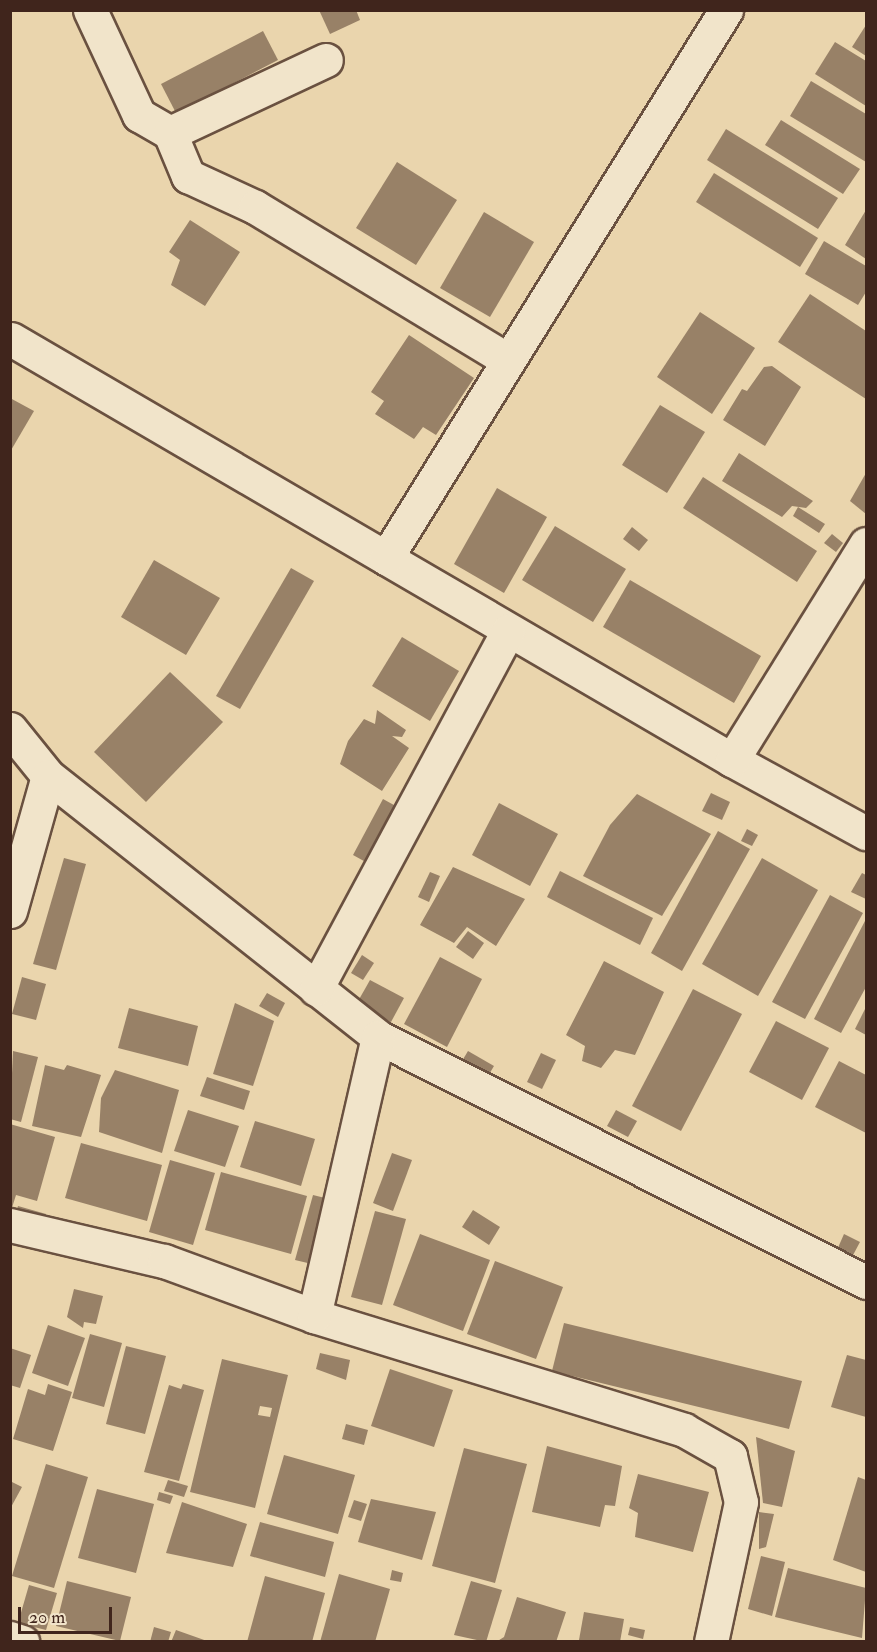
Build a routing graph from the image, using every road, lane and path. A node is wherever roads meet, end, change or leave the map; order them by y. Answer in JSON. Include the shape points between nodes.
{"nodes":[{"id":1,"x":90,"y":10,"type":"edge"},
{"id":2,"x":726,"y":10,"type":"edge"},
{"id":3,"x":326,"y":60,"type":"dead end"},
{"id":4,"x":170,"y":133,"type":"junction"},
{"id":5,"x":11,"y":339,"type":"edge"},
{"id":6,"x":508,"y":360,"type":"junction"},
{"id":7,"x":867,"y":544,"type":"edge"},
{"id":8,"x":386,"y":558,"type":"junction"},
{"id":9,"x":508,"y":630,"type":"junction"},
{"id":10,"x":10,"y":729,"type":"edge"},
{"id":11,"x":732,"y":760,"type":"junction"},
{"id":12,"x":48,"y":776,"type":"junction"},
{"id":13,"x":867,"y":832,"type":"edge"},
{"id":14,"x":10,"y":911,"type":"edge"},
{"id":15,"x":316,"y":989,"type":"junction"},
{"id":16,"x":378,"y":1037,"type":"junction"},
{"id":17,"x":10,"y":1225,"type":"edge"},
{"id":18,"x":867,"y":1282,"type":"edge"},
{"id":19,"x":314,"y":1316,"type":"junction"},
{"id":20,"x":10,"y":1638,"type":"edge"},
{"id":21,"x":22,"y":1641,"type":"edge"},
{"id":22,"x":711,"y":1641,"type":"edge"}],
"edges":[{"from":1,"to":4,"type":"street","via":[[139,115]]},
{"from":2,"to":6,"type":"street"},
{"from":3,"to":4,"type":"street"},
{"from":4,"to":6,"type":"street","via":[[188,176],[255,207]]},
{"from":5,"to":8,"type":"street"},
{"from":6,"to":8,"type":"street"},
{"from":7,"to":11,"type":"street"},
{"from":8,"to":9,"type":"street"},
{"from":9,"to":11,"type":"street"},
{"from":9,"to":15,"type":"street"},
{"from":10,"to":12,"type":"street"},
{"from":11,"to":13,"type":"street"},
{"from":12,"to":14,"type":"street"},
{"from":12,"to":15,"type":"street"},
{"from":15,"to":16,"type":"street"},
{"from":16,"to":18,"type":"street"},
{"from":16,"to":19,"type":"street"},
{"from":17,"to":19,"type":"street","via":[[164,1261]]},
{"from":19,"to":22,"type":"street","via":[[684,1430],[730,1456],[741,1502]]},
{"from":20,"to":21,"type":"street"}]}
